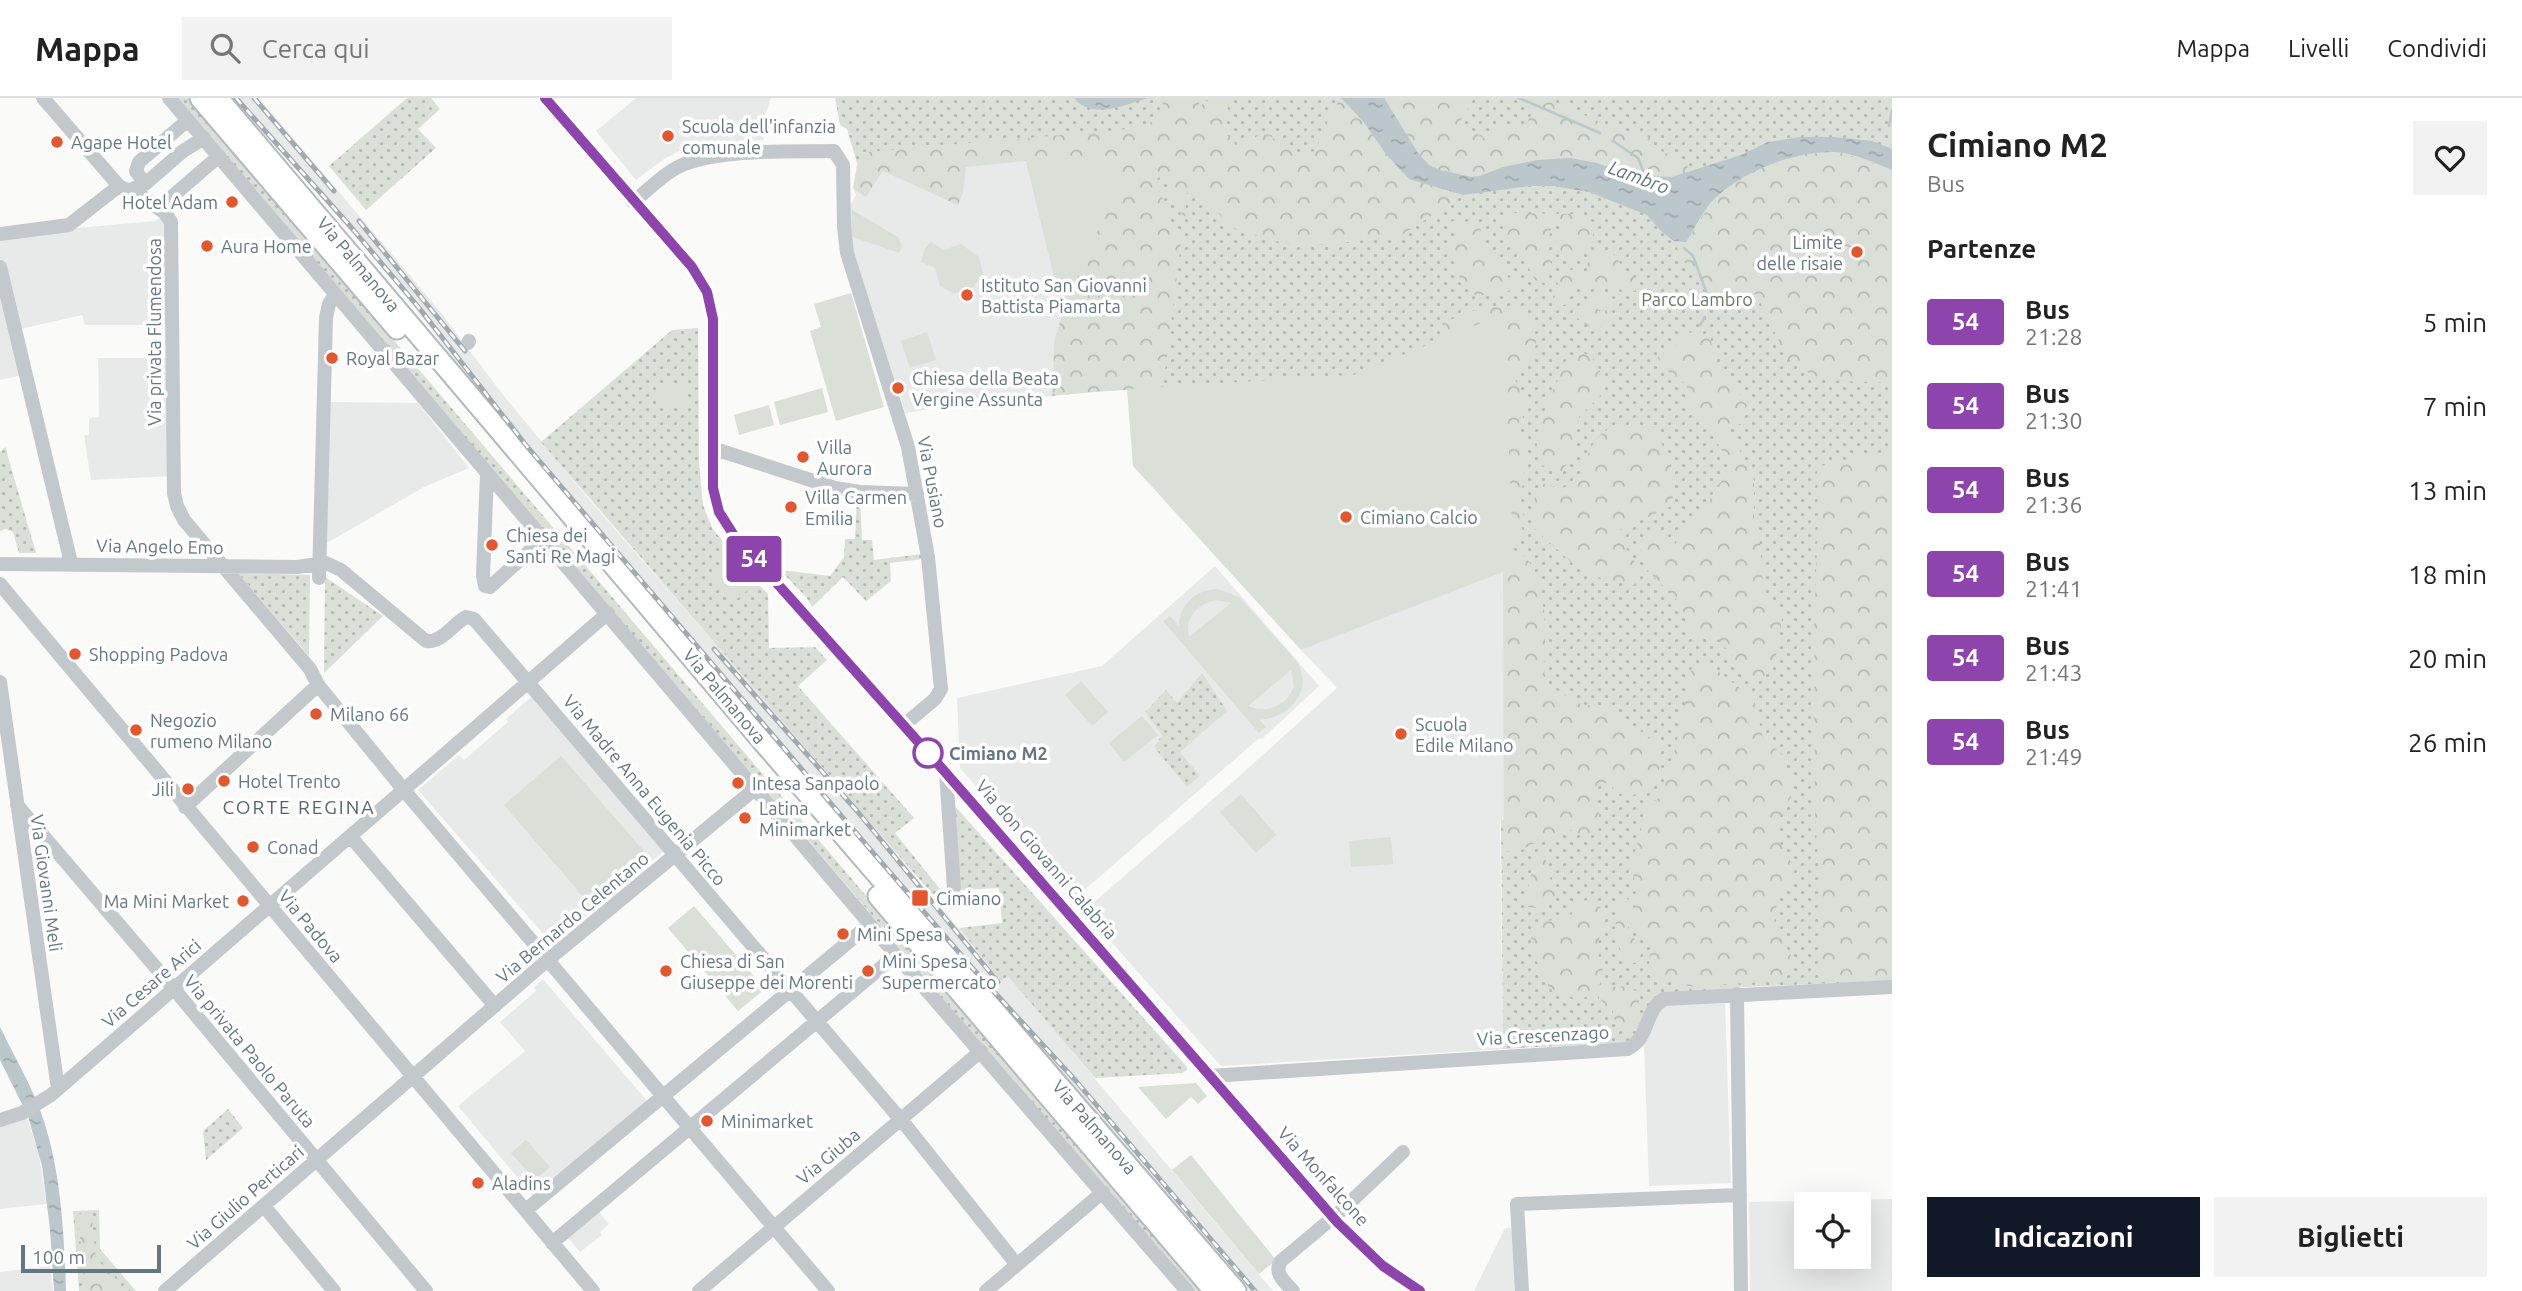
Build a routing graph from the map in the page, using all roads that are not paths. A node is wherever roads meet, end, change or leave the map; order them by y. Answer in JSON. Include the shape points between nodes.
{"nodes":[{"id":1,"x":43,"y":98,"type":"edge"},
{"id":2,"x":169,"y":98,"type":"edge"},
{"id":3,"x":200,"y":98,"type":"edge"},
{"id":4,"x":218,"y":98,"type":"edge"},
{"id":5,"x":545,"y":98,"type":"edge"},
{"id":6,"x":188,"y":120,"type":"junction"},
{"id":7,"x":204,"y":138,"type":"junction"},
{"id":8,"x":219,"y":156,"type":"junction"},
{"id":9,"x":145,"y":184,"type":"junction"},
{"id":10,"x":125,"y":188,"type":"junction"},
{"id":11,"x":633,"y":202,"type":"junction"},
{"id":12,"x":159,"y":208,"type":"junction"},
{"id":13,"x":0,"y":234,"type":"edge"},
{"id":14,"x":0,"y":267,"type":"edge"},
{"id":15,"x":335,"y":295,"type":"junction"},
{"id":16,"x":712,"y":448,"type":"junction"},
{"id":17,"x":488,"y":473,"type":"junction"},
{"id":18,"x":917,"y":494,"type":"junction"},
{"id":19,"x":544,"y":538,"type":"junction"},
{"id":20,"x":0,"y":564,"type":"edge"},
{"id":21,"x":71,"y":564,"type":"junction"},
{"id":22,"x":221,"y":566,"type":"junction"},
{"id":23,"x":319,"y":570,"type":"junction"},
{"id":24,"x":0,"y":584,"type":"edge"},
{"id":25,"x":608,"y":612,"type":"junction"},
{"id":26,"x":317,"y":668,"type":"dead end"},
{"id":27,"x":528,"y":681,"type":"junction"},
{"id":28,"x":0,"y":682,"type":"edge"},
{"id":29,"x":318,"y":685,"type":"junction"},
{"id":30,"x":904,"y":725,"type":"junction"},
{"id":31,"x":946,"y":773,"type":"junction"},
{"id":32,"x":756,"y":788,"type":"junction"},
{"id":33,"x":403,"y":789,"type":"junction"},
{"id":34,"x":17,"y":805,"type":"junction"},
{"id":35,"x":185,"y":807,"type":"junction"},
{"id":36,"x":350,"y":835,"type":"junction"},
{"id":37,"x":675,"y":855,"type":"junction"},
{"id":38,"x":954,"y":888,"type":"dead end"},
{"id":39,"x":269,"y":906,"type":"junction"},
{"id":40,"x":870,"y":923,"type":"junction"},
{"id":41,"x":896,"y":955,"type":"junction"},
{"id":42,"x":549,"y":959,"type":"junction"},
{"id":43,"x":1892,"y":986,"type":"edge"},
{"id":44,"x":173,"y":988,"type":"junction"},
{"id":45,"x":788,"y":991,"type":"junction"},
{"id":46,"x":1737,"y":994,"type":"junction"},
{"id":47,"x":495,"y":1006,"type":"junction"},
{"id":48,"x":816,"y":1021,"type":"junction"},
{"id":49,"x":981,"y":1051,"type":"junction"},
{"id":50,"x":414,"y":1076,"type":"junction"},
{"id":51,"x":1210,"y":1076,"type":"junction"},
{"id":52,"x":55,"y":1092,"type":"junction"},
{"id":53,"x":664,"y":1096,"type":"junction"},
{"id":54,"x":3,"y":1120,"type":"edge"},
{"id":55,"x":901,"y":1120,"type":"junction"},
{"id":56,"x":691,"y":1126,"type":"junction"},
{"id":57,"x":1403,"y":1152,"type":"dead end"},
{"id":58,"x":316,"y":1161,"type":"junction"},
{"id":59,"x":1102,"y":1192,"type":"junction"},
{"id":60,"x":1740,"y":1195,"type":"junction"},
{"id":61,"x":264,"y":1206,"type":"junction"},
{"id":62,"x":526,"y":1210,"type":"junction"},
{"id":63,"x":1333,"y":1217,"type":"junction"},
{"id":64,"x":774,"y":1226,"type":"junction"},
{"id":65,"x":552,"y":1243,"type":"junction"},
{"id":66,"x":1017,"y":1265,"type":"junction"},
{"id":67,"x":165,"y":1291,"type":"edge"},
{"id":68,"x":334,"y":1291,"type":"edge"},
{"id":69,"x":426,"y":1291,"type":"edge"},
{"id":70,"x":593,"y":1291,"type":"edge"},
{"id":71,"x":699,"y":1291,"type":"edge"},
{"id":72,"x":828,"y":1291,"type":"edge"},
{"id":73,"x":986,"y":1291,"type":"edge"},
{"id":74,"x":1187,"y":1291,"type":"edge"},
{"id":75,"x":1214,"y":1291,"type":"edge"},
{"id":76,"x":1236,"y":1291,"type":"edge"},
{"id":77,"x":1293,"y":1291,"type":"edge"},
{"id":78,"x":1420,"y":1291,"type":"edge"},
{"id":79,"x":1522,"y":1291,"type":"edge"},
{"id":80,"x":1741,"y":1291,"type":"edge"}],
"edges":[{"from":1,"to":10,"type":"street"},
{"from":2,"to":6,"type":"street","name":"Via Palmanova"},
{"from":3,"to":75,"type":"highway","name":"Via Palmanova"},
{"from":4,"to":76,"type":"highway","name":"Via Palmanova"},
{"from":5,"to":11,"type":"street","name":"Via don Giovanni Calabria"},
{"from":6,"to":7,"type":"street","name":"Via Palmanova"},
{"from":6,"to":9,"type":"street","via":[[137,164],[136,171]]},
{"from":7,"to":8,"type":"street","name":"Via Palmanova"},
{"from":7,"to":9,"type":"street"},
{"from":8,"to":12,"type":"street"},
{"from":8,"to":15,"type":"street","name":"Via Palmanova"},
{"from":9,"to":10,"type":"street"},
{"from":10,"to":12,"type":"street"},
{"from":10,"to":13,"type":"street","via":[[69,225]]},
{"from":11,"to":16,"type":"street","name":"Via don Giovanni Calabria","via":[[692,267],[710,301],[714,330]]},
{"from":11,"to":18,"type":"street","name":"Via Pusiano","via":[[672,170],[697,160],[834,150],[837,188],[844,196],[847,253],[904,432]]},
{"from":12,"to":22,"type":"street","name":"Via privata Flumendosa","via":[[173,230],[175,499],[184,520]]},
{"from":14,"to":21,"type":"street"},
{"from":15,"to":17,"type":"street","name":"Via Palmanova"},
{"from":15,"to":23,"type":"street","via":[[326,318]]},
{"from":16,"to":18,"type":"street","via":[[835,488]]},
{"from":16,"to":30,"type":"street","name":"Via don Giovanni Calabria","via":[[715,495],[728,527]]},
{"from":17,"to":19,"type":"street","name":"Via Palmanova"},
{"from":17,"to":19,"type":"street","via":[[485,586],[490,587]]},
{"from":18,"to":30,"type":"street","name":"Via Pusiano","via":[[941,687],[937,697]]},
{"from":19,"to":25,"type":"street","name":"Via Palmanova"},
{"from":20,"to":21,"type":"street","name":"Via Angelo Emo"},
{"from":21,"to":22,"type":"street","name":"Via Angelo Emo"},
{"from":22,"to":23,"type":"street","name":"Via Angelo Emo"},
{"from":22,"to":29,"type":"street","name":"Via privata Flumendosa","via":[[310,669]]},
{"from":23,"to":27,"type":"street","name":"Via Madre Anna Eugenia Picco","via":[[326,562],[341,570],[430,642],[468,617]]},
{"from":24,"to":35,"type":"street","name":"Via Padova"},
{"from":25,"to":27,"type":"street","name":"Via Cesare Arici"},
{"from":25,"to":32,"type":"street","name":"Via Palmanova"},
{"from":26,"to":29,"type":"street"},
{"from":27,"to":33,"type":"street","name":"Via Cesare Arici"},
{"from":27,"to":37,"type":"street","name":"Via Madre Anna Eugenia Picco"},
{"from":28,"to":34,"type":"street","name":"Via Giovanni Meli"},
{"from":29,"to":33,"type":"street","name":"Via privata Flumendosa"},
{"from":29,"to":35,"type":"street"},
{"from":30,"to":31,"type":"street","name":"Via don Giovanni Calabria"},
{"from":31,"to":38,"type":"street"},
{"from":31,"to":51,"type":"street","name":"Via don Giovanni Calabria"},
{"from":32,"to":37,"type":"street","name":"Via Bernardo Celentano"},
{"from":32,"to":40,"type":"street","name":"Via Palmanova"},
{"from":33,"to":36,"type":"street","name":"Via Cesare Arici"},
{"from":33,"to":42,"type":"street","name":"Via privata Flumendosa"},
{"from":34,"to":44,"type":"street","name":"Via privata Paolo Paruta"},
{"from":34,"to":52,"type":"street","name":"Via Giovanni Meli"},
{"from":35,"to":39,"type":"street","name":"Via Padova"},
{"from":36,"to":39,"type":"street","name":"Via Cesare Arici"},
{"from":36,"to":47,"type":"street"},
{"from":37,"to":42,"type":"street","name":"Via Bernardo Celentano"},
{"from":37,"to":45,"type":"street","name":"Via Madre Anna Eugenia Picco"},
{"from":39,"to":44,"type":"street","name":"Via Cesare Arici"},
{"from":39,"to":50,"type":"street","name":"Via Padova"},
{"from":40,"to":41,"type":"street","name":"Via Palmanova"},
{"from":40,"to":45,"type":"street"},
{"from":41,"to":48,"type":"street"},
{"from":41,"to":49,"type":"street","name":"Via Palmanova"},
{"from":42,"to":47,"type":"street","name":"Via Bernardo Celentano"},
{"from":42,"to":53,"type":"street","name":"Via privata Flumendosa"},
{"from":43,"to":46,"type":"street","name":"Via Crescenzago"},
{"from":44,"to":52,"type":"street","name":"Via Cesare Arici"},
{"from":44,"to":58,"type":"street","name":"Via privata Paolo Paruta"},
{"from":45,"to":48,"type":"street","name":"Via Madre Anna Eugenia Picco"},
{"from":45,"to":53,"type":"street"},
{"from":46,"to":51,"type":"street","name":"Via Crescenzago","via":[[1661,1000],[1639,1042],[1627,1049]]},
{"from":46,"to":60,"type":"street"},
{"from":47,"to":50,"type":"street","name":"Via Bernardo Celentano"},
{"from":48,"to":55,"type":"street","name":"Via Madre Anna Eugenia Picco"},
{"from":48,"to":56,"type":"street"},
{"from":49,"to":55,"type":"street","name":"Via Giuba"},
{"from":49,"to":59,"type":"street","name":"Via Palmanova"},
{"from":50,"to":58,"type":"street","name":"Via Giulio Perticari"},
{"from":50,"to":62,"type":"street","name":"Via Padova"},
{"from":51,"to":63,"type":"street","name":"Via Monfalcone"},
{"from":52,"to":54,"type":"street","name":"Via Cesare Arici","via":[[29,1110]]},
{"from":53,"to":56,"type":"street","name":"Via privata Flumendosa"},
{"from":53,"to":62,"type":"street"},
{"from":55,"to":64,"type":"street","name":"Via Giuba"},
{"from":55,"to":66,"type":"street","name":"Via Madre Anna Eugenia Picco"},
{"from":56,"to":64,"type":"street","name":"Via privata Flumendosa"},
{"from":56,"to":65,"type":"street"},
{"from":57,"to":63,"type":"street"},
{"from":58,"to":61,"type":"street","name":"Via Giulio Perticari"},
{"from":58,"to":69,"type":"street","name":"Via privata Paolo Paruta"},
{"from":59,"to":66,"type":"street"},
{"from":59,"to":74,"type":"street","name":"Via Palmanova"},
{"from":60,"to":79,"type":"street","via":[[1517,1204]]},
{"from":60,"to":80,"type":"street"},
{"from":61,"to":67,"type":"street","name":"Via Giulio Perticari"},
{"from":61,"to":68,"type":"street"},
{"from":62,"to":65,"type":"street","name":"Via Padova"},
{"from":63,"to":77,"type":"street","via":[[1281,1261],[1277,1270]]},
{"from":63,"to":78,"type":"street","name":"Via Monfalcone","via":[[1378,1262]]},
{"from":64,"to":71,"type":"street","name":"Via Giuba"},
{"from":64,"to":72,"type":"street","name":"Via privata Flumendosa"},
{"from":65,"to":70,"type":"street","name":"Via Padova"},
{"from":66,"to":73,"type":"street"}]}
